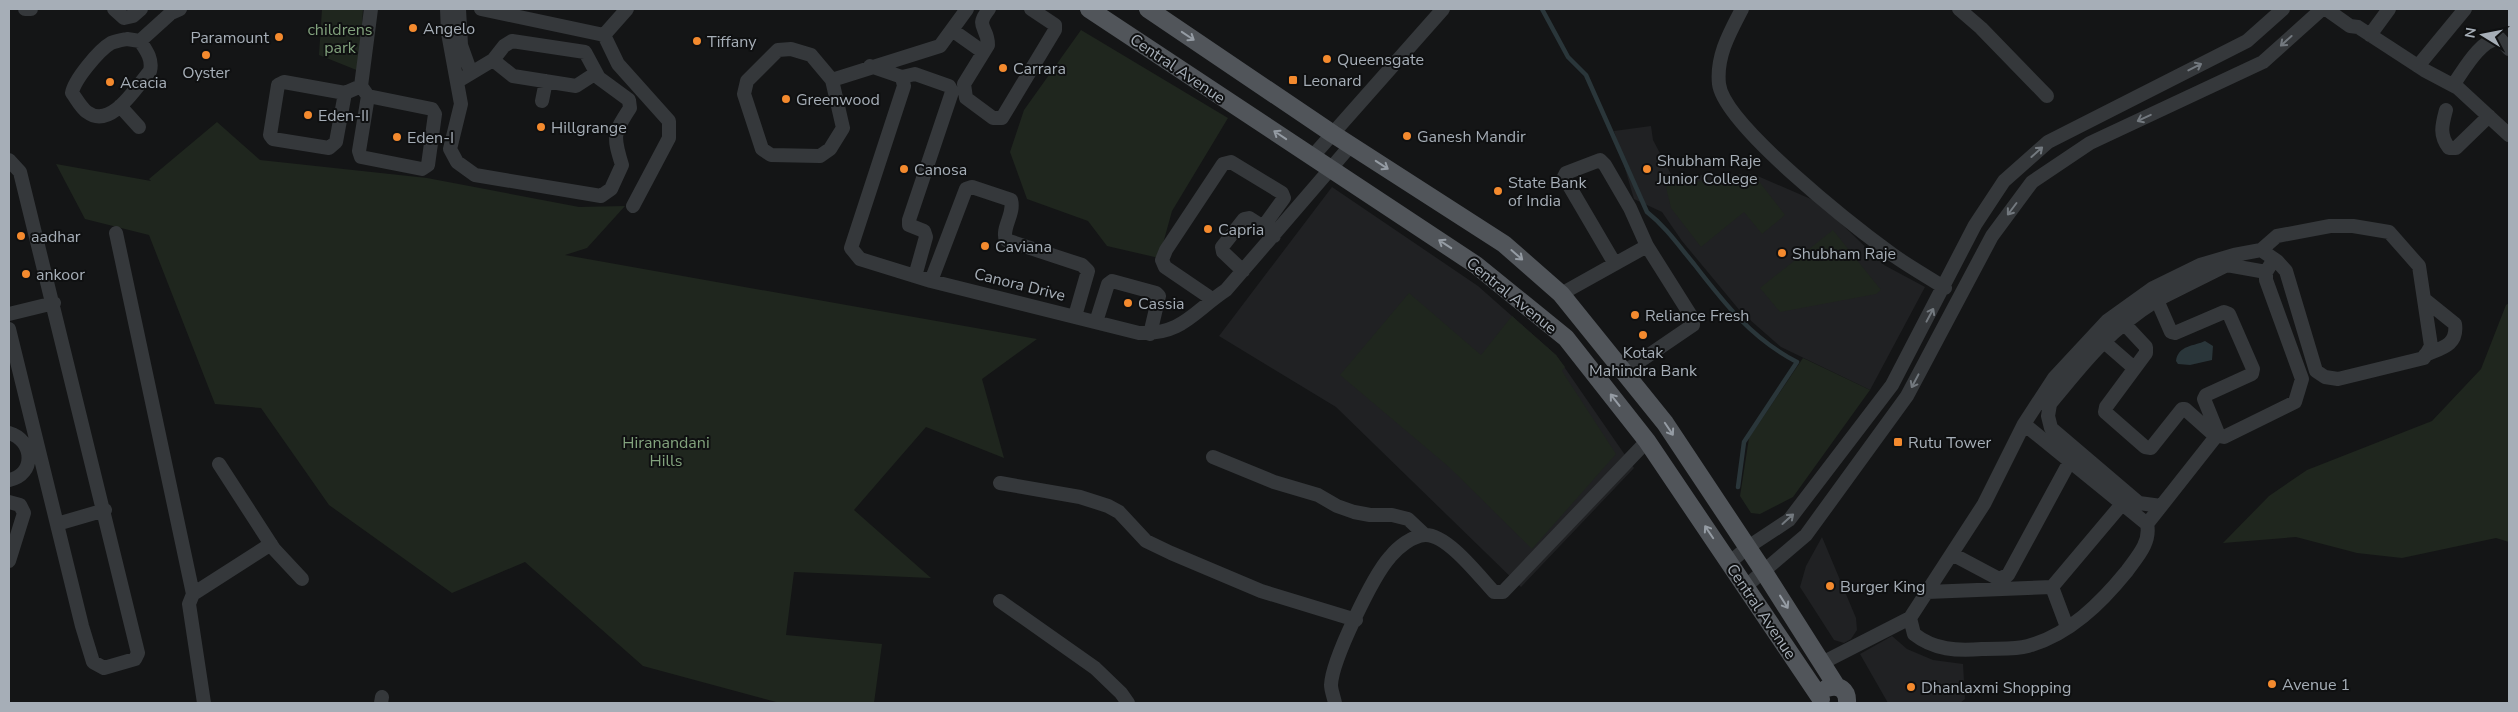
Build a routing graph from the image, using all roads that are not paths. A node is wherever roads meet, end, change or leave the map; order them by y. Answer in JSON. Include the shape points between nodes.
{"nodes":[{"id":1,"x":25,"y":9,"type":"edge"},
{"id":2,"x":32,"y":9,"type":"edge"},
{"id":3,"x":114,"y":9,"type":"edge"},
{"id":4,"x":141,"y":9,"type":"edge"},
{"id":5,"x":180,"y":9,"type":"edge"},
{"id":6,"x":371,"y":9,"type":"edge"},
{"id":7,"x":447,"y":9,"type":"edge"},
{"id":8,"x":459,"y":9,"type":"edge"},
{"id":9,"x":481,"y":9,"type":"edge"},
{"id":10,"x":628,"y":9,"type":"edge"},
{"id":11,"x":967,"y":9,"type":"edge"},
{"id":12,"x":989,"y":9,"type":"edge"},
{"id":13,"x":1031,"y":9,"type":"edge"},
{"id":14,"x":1089,"y":9,"type":"edge"},
{"id":15,"x":1148,"y":9,"type":"edge"},
{"id":16,"x":1443,"y":9,"type":"edge"},
{"id":17,"x":1742,"y":9,"type":"edge"},
{"id":18,"x":1959,"y":9,"type":"edge"},
{"id":19,"x":2283,"y":9,"type":"edge"},
{"id":20,"x":2324,"y":9,"type":"edge"},
{"id":21,"x":2341,"y":9,"type":"edge"},
{"id":22,"x":2389,"y":9,"type":"edge"},
{"id":23,"x":2465,"y":9,"type":"edge"},
{"id":24,"x":2358,"y":27,"type":"junction"},
{"id":25,"x":952,"y":30,"type":"junction"},
{"id":26,"x":604,"y":35,"type":"junction"},
{"id":27,"x":2370,"y":35,"type":"junction"},
{"id":28,"x":140,"y":41,"type":"junction"},
{"id":29,"x":2509,"y":49,"type":"edge"},
{"id":30,"x":983,"y":52,"type":"junction"},
{"id":31,"x":492,"y":60,"type":"junction"},
{"id":32,"x":870,"y":66,"type":"junction"},
{"id":33,"x":2418,"y":66,"type":"junction"},
{"id":34,"x":471,"y":73,"type":"junction"},
{"id":35,"x":596,"y":73,"type":"junction"},
{"id":36,"x":902,"y":77,"type":"junction"},
{"id":37,"x":832,"y":80,"type":"junction"},
{"id":38,"x":458,"y":81,"type":"junction"},
{"id":39,"x":546,"y":81,"type":"junction"},
{"id":40,"x":2453,"y":85,"type":"junction"},
{"id":41,"x":364,"y":91,"type":"junction"},
{"id":42,"x":344,"y":93,"type":"junction"},
{"id":43,"x":2048,"y":96,"type":"dead end"},
{"id":44,"x":542,"y":101,"type":"dead end"},
{"id":45,"x":120,"y":106,"type":"junction"},
{"id":46,"x":2446,"y":110,"type":"dead end"},
{"id":47,"x":2489,"y":116,"type":"junction"},
{"id":48,"x":140,"y":127,"type":"dead end"},
{"id":49,"x":1334,"y":134,"type":"junction"},
{"id":50,"x":2509,"y":135,"type":"edge"},
{"id":51,"x":1351,"y":145,"type":"junction"},
{"id":52,"x":1312,"y":157,"type":"junction"},
{"id":53,"x":9,"y":160,"type":"edge"},
{"id":54,"x":2019,"y":168,"type":"junction"},
{"id":55,"x":1332,"y":170,"type":"junction"},
{"id":56,"x":2032,"y":182,"type":"junction"},
{"id":57,"x":633,"y":206,"type":"dead end"},
{"id":58,"x":1268,"y":231,"type":"junction"},
{"id":59,"x":116,"y":233,"type":"dead end"},
{"id":60,"x":1647,"y":246,"type":"junction"},
{"id":61,"x":2262,"y":250,"type":"junction"},
{"id":62,"x":2274,"y":259,"type":"junction"},
{"id":63,"x":1616,"y":264,"type":"junction"},
{"id":64,"x":1243,"y":271,"type":"junction"},
{"id":65,"x":2266,"y":272,"type":"junction"},
{"id":66,"x":915,"y":276,"type":"junction"},
{"id":67,"x":932,"y":281,"type":"junction"},
{"id":68,"x":1945,"y":288,"type":"junction"},
{"id":69,"x":1561,"y":294,"type":"junction"},
{"id":70,"x":1212,"y":299,"type":"junction"},
{"id":71,"x":2424,"y":299,"type":"junction"},
{"id":72,"x":2157,"y":300,"type":"junction"},
{"id":73,"x":54,"y":303,"type":"junction"},
{"id":74,"x":9,"y":314,"type":"edge"},
{"id":75,"x":1076,"y":316,"type":"junction"},
{"id":76,"x":2120,"y":319,"type":"junction"},
{"id":77,"x":1096,"y":322,"type":"junction"},
{"id":78,"x":9,"y":330,"type":"edge"},
{"id":79,"x":1150,"y":334,"type":"junction"},
{"id":80,"x":2103,"y":341,"type":"junction"},
{"id":81,"x":1913,"y":346,"type":"junction"},
{"id":82,"x":1929,"y":354,"type":"junction"},
{"id":83,"x":2425,"y":355,"type":"junction"},
{"id":84,"x":2134,"y":368,"type":"junction"},
{"id":85,"x":1624,"y":372,"type":"junction"},
{"id":86,"x":2024,"y":424,"type":"junction"},
{"id":87,"x":9,"y":433,"type":"edge"},
{"id":88,"x":1647,"y":440,"type":"junction"},
{"id":89,"x":34,"y":452,"type":"junction"},
{"id":90,"x":1213,"y":457,"type":"dead end"},
{"id":91,"x":2070,"y":461,"type":"junction"},
{"id":92,"x":219,"y":464,"type":"dead end"},
{"id":93,"x":9,"y":480,"type":"edge"},
{"id":94,"x":1000,"y":483,"type":"dead end"},
{"id":95,"x":9,"y":502,"type":"edge"},
{"id":96,"x":2122,"y":504,"type":"junction"},
{"id":97,"x":2161,"y":506,"type":"junction"},
{"id":98,"x":105,"y":510,"type":"junction"},
{"id":99,"x":57,"y":524,"type":"junction"},
{"id":100,"x":2147,"y":524,"type":"junction"},
{"id":101,"x":1425,"y":535,"type":"junction"},
{"id":102,"x":271,"y":544,"type":"junction"},
{"id":103,"x":1748,"y":547,"type":"junction"},
{"id":104,"x":1952,"y":554,"type":"junction"},
{"id":105,"x":9,"y":561,"type":"edge"},
{"id":106,"x":1729,"y":563,"type":"junction"},
{"id":107,"x":1764,"y":572,"type":"junction"},
{"id":108,"x":302,"y":579,"type":"dead end"},
{"id":109,"x":1745,"y":587,"type":"junction"},
{"id":110,"x":2052,"y":587,"type":"junction"},
{"id":111,"x":1927,"y":592,"type":"junction"},
{"id":112,"x":193,"y":594,"type":"junction"},
{"id":113,"x":1000,"y":601,"type":"dead end"},
{"id":114,"x":1910,"y":618,"type":"junction"},
{"id":115,"x":1356,"y":620,"type":"junction"},
{"id":116,"x":2067,"y":627,"type":"junction"},
{"id":117,"x":1822,"y":663,"type":"junction"},
{"id":118,"x":1837,"y":686,"type":"junction"},
{"id":119,"x":1122,"y":700,"type":"edge"},
{"id":120,"x":1821,"y":701,"type":"edge"},
{"id":121,"x":204,"y":703,"type":"edge"},
{"id":122,"x":1335,"y":703,"type":"edge"},
{"id":123,"x":1847,"y":703,"type":"edge"}],
"edges":[{"from":1,"to":2,"type":"street"},
{"from":3,"to":4,"type":"street","via":[[124,18]]},
{"from":5,"to":28,"type":"street","via":[[171,12]]},
{"from":6,"to":41,"type":"street"},
{"from":7,"to":38,"type":"street","via":[[448,33]]},
{"from":8,"to":34,"type":"street","via":[[461,45]]},
{"from":9,"to":26,"type":"street"},
{"from":10,"to":26,"type":"street"},
{"from":11,"to":25,"type":"street"},
{"from":12,"to":30,"type":"street","via":[[981,19],[988,39]]},
{"from":13,"to":30,"type":"street","via":[[1055,25],[1054,30],[1002,118],[993,118],[966,98],[964,84]]},
{"from":52,"to":14,"type":"main road","name":"Central Avenue","one_way":true},
{"from":15,"to":49,"type":"main road","name":"Central Avenue","one_way":true},
{"from":16,"to":49,"type":"street"},
{"from":17,"to":68,"type":"street","via":[[1725,40],[1720,61],[1719,85],[1728,107],[1758,142],[1844,216],[1891,253]]},
{"from":18,"to":43,"type":"street"},
{"from":54,"to":19,"type":"street","one_way":true,"via":[[2048,142],[2246,41]]},
{"from":20,"to":24,"type":"street","via":[[2350,26]]},
{"from":20,"to":56,"type":"street","one_way":true,"via":[[2263,62],[2090,143]]},
{"from":21,"to":24,"type":"street","via":[[2354,19]]},
{"from":22,"to":27,"type":"street"},
{"from":23,"to":33,"type":"street"},
{"from":24,"to":27,"type":"street"},
{"from":25,"to":30,"type":"street"},
{"from":25,"to":32,"type":"street","via":[[940,46]]},
{"from":26,"to":57,"type":"street","via":[[618,64],[669,121],[669,138]]},
{"from":27,"to":33,"type":"street"},
{"from":28,"to":45,"type":"street","via":[[147,51],[150,71]]},
{"from":28,"to":45,"type":"street","via":[[113,42],[104,48],[73,85],[72,93],[86,112],[100,117],[112,114]]},
{"from":29,"to":40,"type":"street","via":[[2499,38],[2492,39],[2474,55]]},
{"from":31,"to":34,"type":"street"},
{"from":31,"to":35,"type":"street","via":[[512,41],[585,52]]},
{"from":31,"to":39,"type":"street","via":[[513,76]]},
{"from":32,"to":36,"type":"street"},
{"from":32,"to":37,"type":"street"},
{"from":33,"to":40,"type":"street"},
{"from":34,"to":38,"type":"street"},
{"from":35,"to":38,"type":"street","via":[[629,100],[630,108],[616,130],[615,144],[622,165],[611,189],[601,196],[475,175],[457,162],[450,149],[461,104]]},
{"from":35,"to":39,"type":"street","via":[[576,86]]},
{"from":36,"to":66,"type":"street","name":"Canora Drive","via":[[904,86],[851,248],[860,259]]},
{"from":36,"to":66,"type":"street","via":[[915,74],[949,86],[952,92],[909,220],[910,225],[924,231],[926,237]]},
{"from":37,"to":37,"type":"street","via":[[843,128],[830,150],[820,156],[771,155],[762,149],[744,94],[746,81],[778,50],[792,48],[811,54]]},
{"from":39,"to":44,"type":"street"},
{"from":40,"to":47,"type":"street"},
{"from":41,"to":41,"type":"street","via":[[358,151],[361,157],[422,169],[428,165],[435,114],[432,109]]},
{"from":41,"to":42,"type":"street"},
{"from":42,"to":42,"type":"street","via":[[336,142],[329,148],[273,139],[270,135],[278,85],[284,82]]},
{"from":45,"to":48,"type":"street"},
{"from":46,"to":47,"type":"street","via":[[2441,131],[2449,148],[2456,148]]},
{"from":47,"to":50,"type":"street"},
{"from":49,"to":51,"type":"main road","name":"Central Avenue"},
{"from":49,"to":52,"type":"street"},
{"from":51,"to":55,"type":"street","name":"Canora Drive"},
{"from":51,"to":69,"type":"main road","name":"Central Avenue","one_way":true,"via":[[1504,244]]},
{"from":52,"to":55,"type":"main road","name":"Central Avenue"},
{"from":53,"to":73,"type":"street","via":[[20,172]]},
{"from":54,"to":56,"type":"street"},
{"from":54,"to":68,"type":"street","via":[[2004,182],[1975,226]]},
{"from":55,"to":58,"type":"street","name":"Canora Drive"},
{"from":88,"to":55,"type":"main road","name":"Central Avenue","one_way":true,"via":[[1566,338],[1476,264]]},
{"from":56,"to":82,"type":"street","one_way":true,"via":[[1992,236]]},
{"from":58,"to":64,"type":"street","name":"Canora Drive"},
{"from":58,"to":64,"type":"street","via":[[1249,218],[1244,219],[1222,247],[1223,252]]},
{"from":58,"to":70,"type":"street","via":[[1284,198],[1282,193],[1231,162],[1223,164],[1162,260],[1165,267]]},
{"from":59,"to":112,"type":"street"},
{"from":60,"to":63,"type":"street"},
{"from":60,"to":63,"type":"street","via":[[1605,164],[1600,160],[1566,172],[1564,177]]},
{"from":60,"to":85,"type":"street","via":[[1693,319],[1692,325]]},
{"from":61,"to":62,"type":"street"},
{"from":61,"to":71,"type":"street","via":[[2278,236],[2330,226],[2389,232],[2419,266]]},
{"from":61,"to":76,"type":"street","via":[[2200,265],[2153,288]]},
{"from":62,"to":65,"type":"street"},
{"from":62,"to":83,"type":"street","via":[[2286,271],[2316,371],[2325,377],[2338,380],[2424,358]]},
{"from":63,"to":69,"type":"street"},
{"from":64,"to":70,"type":"street","name":"Canora Drive","via":[[1226,290]]},
{"from":65,"to":72,"type":"street","via":[[2227,265]]},
{"from":65,"to":72,"type":"street","via":[[2266,280],[2302,379],[2298,398],[2224,437],[2219,436],[2204,399],[2206,394],[2252,374],[2253,370],[2229,314],[2224,312],[2175,333],[2171,332]]},
{"from":66,"to":67,"type":"street","name":"Canora Drive"},
{"from":67,"to":75,"type":"street","name":"Canora Drive"},
{"from":67,"to":75,"type":"street","via":[[966,189],[972,187],[1011,200],[1013,206],[1004,235],[1006,240],[1082,264],[1088,271]]},
{"from":81,"to":68,"type":"street","one_way":true},
{"from":69,"to":85,"type":"main road","name":"Central Avenue"},
{"from":70,"to":79,"type":"street","name":"Canora Drive","via":[[1182,325]]},
{"from":71,"to":83,"type":"street","via":[[2431,346]]},
{"from":71,"to":83,"type":"street","via":[[2455,324],[2456,334],[2452,343]]},
{"from":72,"to":76,"type":"street"},
{"from":73,"to":74,"type":"street"},
{"from":73,"to":98,"type":"street"},
{"from":75,"to":77,"type":"street","name":"Canora Drive"},
{"from":76,"to":80,"type":"street"},
{"from":76,"to":84,"type":"street","via":[[2146,347],[2146,353]]},
{"from":76,"to":86,"type":"street","via":[[2054,378]]},
{"from":77,"to":79,"type":"street","name":"Canora Drive"},
{"from":77,"to":79,"type":"street","via":[[1108,284],[1112,281],[1159,296]]},
{"from":78,"to":89,"type":"street"},
{"from":80,"to":84,"type":"street"},
{"from":80,"to":97,"type":"street","via":[[2050,404],[2051,428],[2139,503]]},
{"from":81,"to":82,"type":"street"},
{"from":103,"to":81,"type":"street","one_way":true,"via":[[1790,520],[1892,385]]},
{"from":82,"to":107,"type":"street","one_way":true,"via":[[1907,396],[1806,535]]},
{"from":84,"to":97,"type":"street","via":[[2105,412],[2146,447],[2151,448],[2182,409],[2186,409],[2213,434],[2214,439]]},
{"from":85,"to":103,"type":"main road","name":"Central Avenue","one_way":true,"via":[[1665,424]]},
{"from":86,"to":91,"type":"street"},
{"from":86,"to":104,"type":"street","via":[[1984,504]]},
{"from":87,"to":89,"type":"street","via":[[17,435]]},
{"from":88,"to":101,"type":"street","via":[[1503,592],[1494,592],[1444,540]]},
{"from":106,"to":88,"type":"main road","name":"Central Avenue","one_way":true},
{"from":89,"to":93,"type":"street","via":[[22,473]]},
{"from":89,"to":99,"type":"street"},
{"from":90,"to":101,"type":"street","via":[[1274,482],[1318,495],[1354,512],[1408,519]]},
{"from":91,"to":96,"type":"street"},
{"from":91,"to":104,"type":"street","via":[[2008,575],[1999,579]]},
{"from":92,"to":102,"type":"street"},
{"from":94,"to":115,"type":"street","via":[[1080,497],[1108,506],[1119,512],[1146,541],[1171,553],[1261,591]]},
{"from":95,"to":105,"type":"street","via":[[20,505],[24,513]]},
{"from":96,"to":100,"type":"street"},
{"from":96,"to":110,"type":"street"},
{"from":97,"to":100,"type":"street"},
{"from":98,"to":99,"type":"street"},
{"from":98,"to":99,"type":"street","via":[[138,653],[135,659],[104,668],[94,662]]},
{"from":100,"to":116,"type":"street","via":[[2149,535],[2138,555],[2106,598]]},
{"from":101,"to":115,"type":"street","via":[[1407,542],[1389,557]]},
{"from":102,"to":108,"type":"street"},
{"from":102,"to":112,"type":"street"},
{"from":103,"to":106,"type":"street"},
{"from":103,"to":107,"type":"main road","name":"Central Avenue"},
{"from":104,"to":111,"type":"street"},
{"from":106,"to":109,"type":"main road","name":"Central Avenue"},
{"from":107,"to":109,"type":"street"},
{"from":107,"to":117,"type":"main road","name":"Central Avenue","one_way":true},
{"from":109,"to":120,"type":"main road","name":"Central Avenue"},
{"from":110,"to":111,"type":"street"},
{"from":110,"to":116,"type":"street"},
{"from":111,"to":114,"type":"street"},
{"from":112,"to":121,"type":"street","via":[[189,604]]},
{"from":113,"to":119,"type":"street","via":[[1094,668]]},
{"from":114,"to":116,"type":"street","via":[[1914,634],[1926,644],[1959,650],[2027,646]]},
{"from":114,"to":117,"type":"street"},
{"from":115,"to":122,"type":"street","via":[[1338,659],[1331,685]]},
{"from":117,"to":118,"type":"main road","name":"Central Avenue"},
{"from":118,"to":120,"type":"main road","via":[[1828,688]]},
{"from":118,"to":123,"type":"main road","name":"Central Avenue","via":[[1846,694]]}]}
